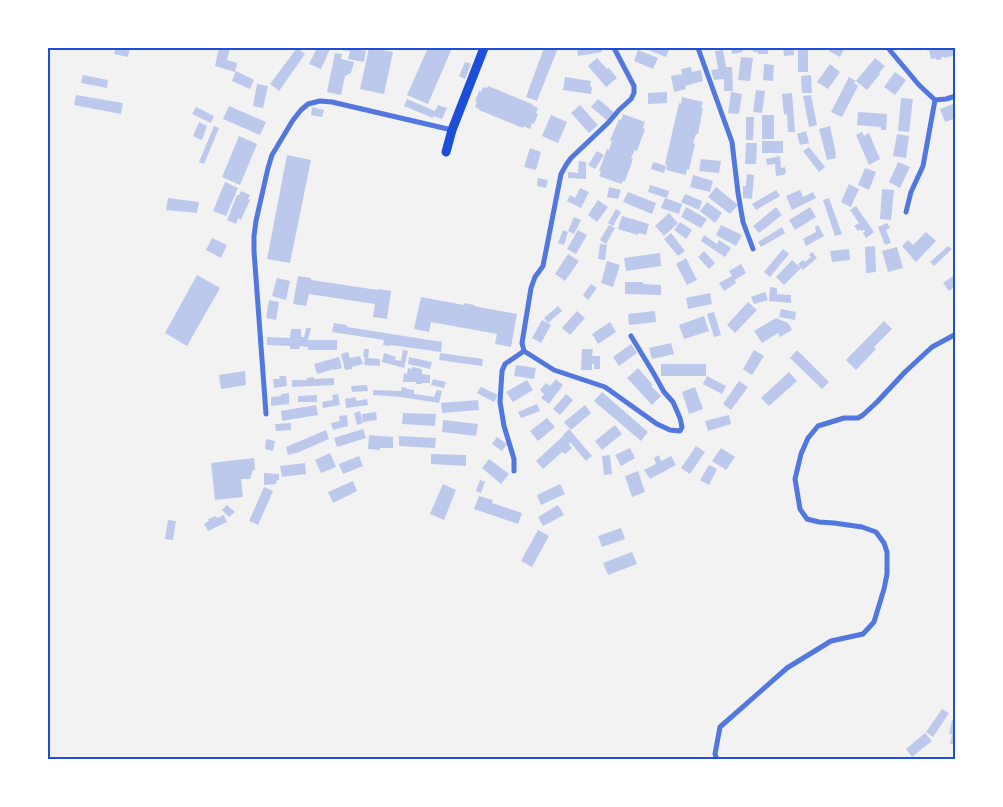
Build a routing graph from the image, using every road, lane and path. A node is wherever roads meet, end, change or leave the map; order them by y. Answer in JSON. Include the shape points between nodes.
{"nodes":[{"id":1,"x":484,"y":48,"type":"edge"},
{"id":2,"x":614,"y":48,"type":"edge"},
{"id":3,"x":698,"y":48,"type":"edge"},
{"id":4,"x":888,"y":48,"type":"edge"},
{"id":5,"x":956,"y":96,"type":"edge"},
{"id":6,"x":935,"y":100,"type":"junction"},
{"id":7,"x":452,"y":130,"type":"junction"},
{"id":8,"x":446,"y":152,"type":"dead end"},
{"id":9,"x":906,"y":212,"type":"dead end"},
{"id":10,"x":753,"y":249,"type":"dead end"},
{"id":11,"x":956,"y":334,"type":"edge"},
{"id":12,"x":631,"y":336,"type":"dead end"},
{"id":13,"x":524,"y":351,"type":"junction"},
{"id":14,"x":266,"y":414,"type":"dead end"},
{"id":15,"x":514,"y":471,"type":"dead end"},
{"id":16,"x":717,"y":760,"type":"edge"}],
"edges":[{"from":1,"to":7,"type":"main road"},
{"from":2,"to":13,"type":"street","via":[[634,86],[634,93],[571,158],[561,174],[543,266],[531,288],[522,343]]},
{"from":3,"to":10,"type":"street","via":[[732,142],[743,222]]},
{"from":4,"to":6,"type":"street"},
{"from":5,"to":6,"type":"street"},
{"from":6,"to":9,"type":"street","via":[[923,166]]},
{"from":7,"to":8,"type":"main road"},
{"from":7,"to":14,"type":"street","via":[[320,101],[308,104],[293,120],[270,162],[254,236]]},
{"from":11,"to":16,"type":"street","via":[[932,347],[864,415],[818,426],[808,438],[796,479],[800,509],[808,519],[876,532],[887,552],[884,589],[874,622],[863,634],[831,641],[787,668],[720,727],[715,754]]},
{"from":12,"to":13,"type":"street","via":[[673,402],[680,418],[680,431],[657,424],[605,387],[554,370]]},
{"from":13,"to":15,"type":"street","via":[[505,364],[502,372],[500,402]]}]}
